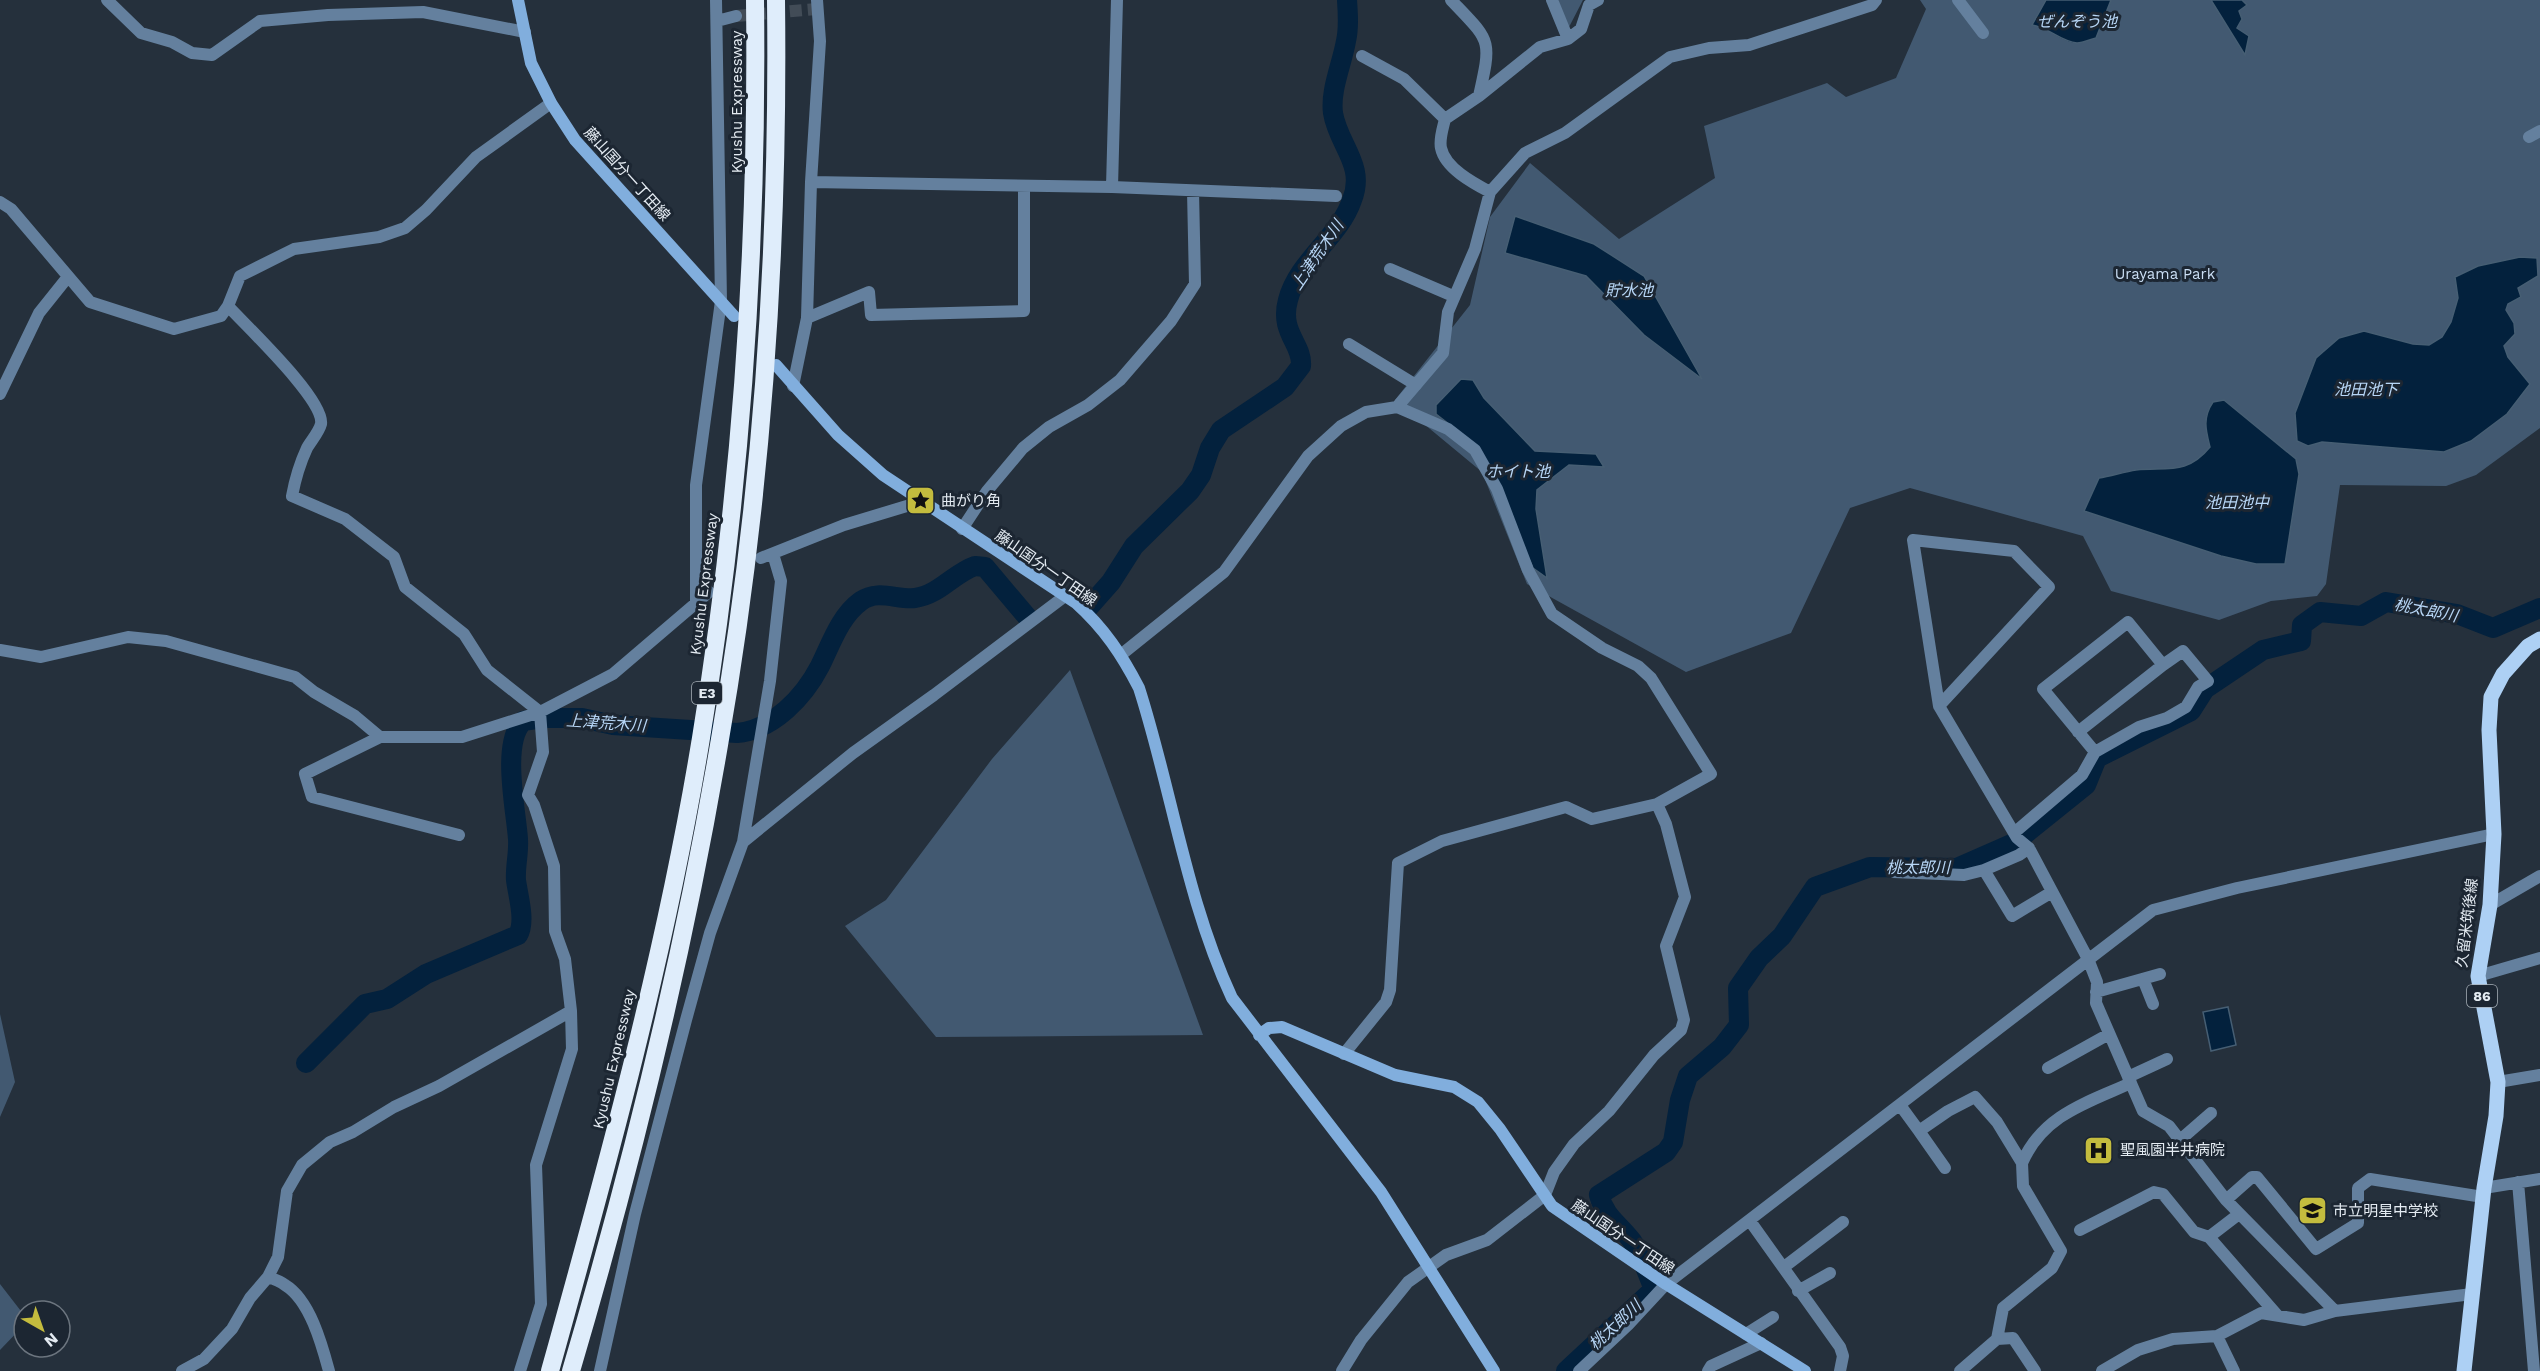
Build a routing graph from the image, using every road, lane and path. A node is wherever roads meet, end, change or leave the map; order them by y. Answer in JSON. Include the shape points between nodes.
{"nodes":[{"id":1,"x":107,"y":0,"type":"edge"},
{"id":2,"x":518,"y":0,"type":"edge"},
{"id":3,"x":716,"y":0,"type":"edge"},
{"id":4,"x":755,"y":0,"type":"edge"},
{"id":5,"x":776,"y":0,"type":"edge"},
{"id":6,"x":817,"y":0,"type":"edge"},
{"id":7,"x":1117,"y":0,"type":"edge"},
{"id":8,"x":1450,"y":0,"type":"edge"},
{"id":9,"x":1552,"y":0,"type":"edge"},
{"id":10,"x":1598,"y":0,"type":"edge"},
{"id":11,"x":1876,"y":0,"type":"edge"},
{"id":12,"x":1958,"y":0,"type":"edge"},
{"id":13,"x":1857,"y":5,"type":"edge"},
{"id":14,"x":736,"y":16,"type":"tunnel mouth"},
{"id":15,"x":717,"y":21,"type":"junction"},
{"id":16,"x":525,"y":32,"type":"junction"},
{"id":17,"x":1983,"y":33,"type":"dead end"},
{"id":18,"x":1568,"y":39,"type":"junction"},
{"id":19,"x":1362,"y":56,"type":"dead end"},
{"id":20,"x":1479,"y":96,"type":"junction"},
{"id":21,"x":551,"y":103,"type":"junction"},
{"id":22,"x":1445,"y":119,"type":"junction"},
{"id":23,"x":811,"y":182,"type":"junction"},
{"id":24,"x":1024,"y":187,"type":"junction"},
{"id":25,"x":1112,"y":187,"type":"junction"},
{"id":26,"x":1193,"y":191,"type":"junction"},
{"id":27,"x":1490,"y":192,"type":"junction"},
{"id":28,"x":1336,"y":196,"type":"dead end"},
{"id":29,"x":0,"y":202,"type":"edge"},
{"id":30,"x":1390,"y":269,"type":"dead end"},
{"id":31,"x":67,"y":278,"type":"junction"},
{"id":32,"x":1453,"y":296,"type":"junction"},
{"id":33,"x":721,"y":301,"type":"junction"},
{"id":34,"x":228,"y":306,"type":"junction"},
{"id":35,"x":734,"y":316,"type":"dead end"},
{"id":36,"x":807,"y":318,"type":"junction"},
{"id":37,"x":1349,"y":344,"type":"dead end"},
{"id":38,"x":776,"y":365,"type":"dead end"},
{"id":39,"x":1416,"y":385,"type":"junction"},
{"id":40,"x":793,"y":386,"type":"junction"},
{"id":41,"x":0,"y":394,"type":"edge"},
{"id":42,"x":1397,"y":406,"type":"junction"},
{"id":43,"x":920,"y":501,"type":"junction"},
{"id":44,"x":962,"y":529,"type":"junction"},
{"id":45,"x":709,"y":592,"type":"dead end"},
{"id":46,"x":1065,"y":596,"type":"junction"},
{"id":47,"x":696,"y":604,"type":"junction"},
{"id":48,"x":2540,"y":639,"type":"edge"},
{"id":49,"x":0,"y":650,"type":"edge"},
{"id":50,"x":1122,"y":654,"type":"junction"},
{"id":51,"x":2163,"y":665,"type":"junction"},
{"id":52,"x":1939,"y":706,"type":"junction"},
{"id":53,"x":540,"y":712,"type":"junction"},
{"id":54,"x":2078,"y":732,"type":"junction"},
{"id":55,"x":380,"y":737,"type":"junction"},
{"id":56,"x":2095,"y":752,"type":"junction"},
{"id":57,"x":1657,"y":804,"type":"junction"},
{"id":58,"x":2014,"y":833,"type":"junction"},
{"id":59,"x":2494,"y":834,"type":"junction"},
{"id":60,"x":459,"y":835,"type":"dead end"},
{"id":61,"x":743,"y":842,"type":"junction"},
{"id":62,"x":2029,"y":848,"type":"junction"},
{"id":63,"x":1984,"y":870,"type":"junction"},
{"id":64,"x":1894,"y":872,"type":"dead end"},
{"id":65,"x":2540,"y":876,"type":"edge"},
{"id":66,"x":2052,"y":892,"type":"junction"},
{"id":67,"x":2490,"y":906,"type":"junction"},
{"id":68,"x":2540,"y":958,"type":"edge"},
{"id":69,"x":2088,"y":959,"type":"junction"},
{"id":70,"x":2160,"y":974,"type":"dead end"},
{"id":71,"x":2478,"y":976,"type":"junction"},
{"id":72,"x":2143,"y":978,"type":"junction"},
{"id":73,"x":2096,"y":992,"type":"junction"},
{"id":74,"x":2153,"y":1004,"type":"dead end"},
{"id":75,"x":571,"y":1011,"type":"junction"},
{"id":76,"x":2109,"y":1034,"type":"junction"},
{"id":77,"x":1259,"y":1035,"type":"junction"},
{"id":78,"x":1344,"y":1054,"type":"junction"},
{"id":79,"x":2167,"y":1059,"type":"dead end"},
{"id":80,"x":2048,"y":1068,"type":"dead end"},
{"id":81,"x":2540,"y":1075,"type":"edge"},
{"id":82,"x":2130,"y":1080,"type":"junction"},
{"id":83,"x":2498,"y":1082,"type":"junction"},
{"id":84,"x":1900,"y":1105,"type":"junction"},
{"id":85,"x":2211,"y":1113,"type":"dead end"},
{"id":86,"x":1919,"y":1131,"type":"junction"},
{"id":87,"x":2180,"y":1140,"type":"junction"},
{"id":88,"x":2022,"y":1163,"type":"junction"},
{"id":89,"x":1945,"y":1168,"type":"dead end"},
{"id":90,"x":2540,"y":1179,"type":"edge"},
{"id":91,"x":2518,"y":1182,"type":"junction"},
{"id":92,"x":2483,"y":1192,"type":"junction"},
{"id":93,"x":1545,"y":1195,"type":"junction"},
{"id":94,"x":2226,"y":1200,"type":"junction"},
{"id":95,"x":2239,"y":1214,"type":"junction"},
{"id":96,"x":1750,"y":1221,"type":"junction"},
{"id":97,"x":1843,"y":1222,"type":"dead end"},
{"id":98,"x":2080,"y":1230,"type":"dead end"},
{"id":99,"x":2209,"y":1237,"type":"junction"},
{"id":100,"x":2526,"y":1259,"type":"junction"},
{"id":101,"x":2540,"y":1260,"type":"edge"},
{"id":102,"x":1428,"y":1266,"type":"junction"},
{"id":103,"x":1784,"y":1267,"type":"junction"},
{"id":104,"x":1830,"y":1273,"type":"dead end"},
{"id":105,"x":268,"y":1277,"type":"junction"},
{"id":106,"x":1666,"y":1284,"type":"junction"},
{"id":107,"x":1798,"y":1291,"type":"junction"},
{"id":108,"x":2472,"y":1294,"type":"junction"},
{"id":109,"x":2334,"y":1311,"type":"junction"},
{"id":110,"x":2277,"y":1315,"type":"junction"},
{"id":111,"x":1773,"y":1317,"type":"dead end"},
{"id":112,"x":2535,"y":1330,"type":"edge"},
{"id":113,"x":1746,"y":1334,"type":"junction"},
{"id":114,"x":2217,"y":1336,"type":"junction"},
{"id":115,"x":1997,"y":1339,"type":"junction"},
{"id":116,"x":1761,"y":1343,"type":"junction"},
{"id":117,"x":182,"y":1371,"type":"edge"},
{"id":118,"x":329,"y":1371,"type":"edge"},
{"id":119,"x":520,"y":1371,"type":"edge"},
{"id":120,"x":550,"y":1371,"type":"edge"},
{"id":121,"x":571,"y":1371,"type":"edge"},
{"id":122,"x":600,"y":1371,"type":"edge"},
{"id":123,"x":1342,"y":1371,"type":"edge"},
{"id":124,"x":1494,"y":1371,"type":"edge"},
{"id":125,"x":1579,"y":1371,"type":"edge"},
{"id":126,"x":1708,"y":1371,"type":"edge"},
{"id":127,"x":1804,"y":1371,"type":"edge"},
{"id":128,"x":1840,"y":1371,"type":"edge"},
{"id":129,"x":1960,"y":1371,"type":"edge"},
{"id":130,"x":2035,"y":1371,"type":"edge"},
{"id":131,"x":2102,"y":1371,"type":"edge"},
{"id":132,"x":2234,"y":1371,"type":"edge"},
{"id":133,"x":2464,"y":1371,"type":"edge"},
{"id":134,"x":2534,"y":1371,"type":"edge"}],
"edges":[{"from":1,"to":16,"type":"street","via":[[141,33],[192,53],[212,55],[260,21],[328,15],[423,12]]},
{"from":2,"to":16,"type":"main road","name":"藤山国分一丁田線"},
{"from":3,"to":15,"type":"street"},
{"from":4,"to":120,"type":"highway","name":"Kyushu Expressway","number":"E3","via":[[755,164],[744,379],[731,517],[704,720],[675,875],[622,1106]]},
{"from":5,"to":121,"type":"highway","number":"E3","via":[[775,164],[764,370],[751,519],[720,743],[661,1036]]},
{"from":6,"to":23,"type":"street","via":[[820,40]]},
{"from":7,"to":25,"type":"street"},
{"from":8,"to":20,"type":"street","via":[[1484,35],[1488,55]]},
{"from":9,"to":18,"type":"street"},
{"from":10,"to":18,"type":"street","via":[[1589,5],[1581,29]]},
{"from":11,"to":13,"type":"street"},
{"from":12,"to":17,"type":"street"},
{"from":13,"to":27,"type":"street","via":[[1749,45],[1709,48],[1670,57],[1565,133],[1525,153]]},
{"from":14,"to":15,"type":"street"},
{"from":15,"to":33,"type":"street"},
{"from":16,"to":21,"type":"main road","name":"藤山国分一丁田線","via":[[531,63]]},
{"from":18,"to":20,"type":"street","via":[[1540,47]]},
{"from":19,"to":22,"type":"street","via":[[1404,79]]},
{"from":20,"to":22,"type":"street"},
{"from":21,"to":33,"type":"main road","name":"藤山国分一丁田線","via":[[575,140]]},
{"from":21,"to":34,"type":"street","via":[[476,157],[405,228],[379,237],[294,249],[240,276]]},
{"from":22,"to":27,"type":"street","via":[[1441,149],[1460,176]]},
{"from":23,"to":24,"type":"street"},
{"from":23,"to":36,"type":"street"},
{"from":24,"to":25,"type":"street"},
{"from":24,"to":36,"type":"street","via":[[1024,312],[871,315],[869,292]]},
{"from":25,"to":26,"type":"street"},
{"from":26,"to":28,"type":"street"},
{"from":26,"to":44,"type":"street","via":[[1195,284],[1171,321],[1120,380],[1023,448]]},
{"from":27,"to":32,"type":"street","via":[[1478,243]]},
{"from":29,"to":31,"type":"street","via":[[11,209]]},
{"from":30,"to":32,"type":"street"},
{"from":31,"to":34,"type":"street","via":[[90,302],[174,329],[221,316]]},
{"from":31,"to":41,"type":"street","via":[[39,313]]},
{"from":32,"to":39,"type":"street","via":[[1443,353]]},
{"from":33,"to":35,"type":"main road","name":"藤山国分一丁田線"},
{"from":33,"to":47,"type":"street","via":[[696,484]]},
{"from":34,"to":53,"type":"street","via":[[309,393],[320,411],[321,424],[296,477],[292,496],[345,519],[394,557],[405,587],[464,634],[487,670]]},
{"from":36,"to":40,"type":"street"},
{"from":37,"to":39,"type":"street"},
{"from":38,"to":40,"type":"main road","name":"藤山国分一丁田線"},
{"from":39,"to":42,"type":"street"},
{"from":40,"to":43,"type":"main road","name":"藤山国分一丁田線","via":[[856,453]]},
{"from":42,"to":50,"type":"street","via":[[1366,412],[1341,426],[1308,456],[1224,572]]},
{"from":42,"to":57,"type":"street","via":[[1448,429],[1475,450],[1497,489],[1528,570],[1552,614],[1652,678],[1711,774]]},
{"from":43,"to":44,"type":"main road","name":"藤山国分一丁田線"},
{"from":43,"to":61,"type":"street","via":[[844,525],[767,556],[782,581]]},
{"from":44,"to":46,"type":"main road","name":"藤山国分一丁田線"},
{"from":45,"to":47,"type":"street"},
{"from":46,"to":50,"type":"main road","name":"藤山国分一丁田線","via":[[1094,619]]},
{"from":46,"to":61,"type":"street","via":[[854,753]]},
{"from":47,"to":53,"type":"street","via":[[613,674]]},
{"from":48,"to":59,"type":"main road","name":"久留米筑後線","number":"86","via":[[2528,646],[2503,674],[2491,697],[2488,730]]},
{"from":49,"to":55,"type":"street","via":[[41,657],[128,637],[166,641],[295,677]]},
{"from":50,"to":77,"type":"main road","name":"藤山国分一丁田線","via":[[1149,718],[1199,914],[1217,965],[1232,998]]},
{"from":51,"to":54,"type":"street"},
{"from":51,"to":54,"type":"street","via":[[2128,621],[2043,689]]},
{"from":51,"to":56,"type":"street","via":[[2183,651],[2208,681],[2198,687],[2186,707]]},
{"from":52,"to":52,"type":"street","via":[[1913,540],[2014,551],[2049,587]]},
{"from":52,"to":58,"type":"street"},
{"from":53,"to":55,"type":"street","via":[[462,737]]},
{"from":53,"to":75,"type":"street","via":[[543,752],[528,795],[554,866],[555,931],[565,959]]},
{"from":54,"to":56,"type":"street"},
{"from":55,"to":60,"type":"street","via":[[305,774],[312,797]]},
{"from":56,"to":58,"type":"street","via":[[2082,775]]},
{"from":57,"to":78,"type":"street","via":[[1592,819],[1566,807],[1442,841],[1398,863],[1390,990],[1386,1002]]},
{"from":57,"to":93,"type":"street","via":[[1685,897],[1666,946],[1684,1020],[1681,1030],[1574,1144],[1554,1172]]},
{"from":58,"to":62,"type":"street"},
{"from":59,"to":67,"type":"main road","name":"久留米筑後線","number":"86"},
{"from":59,"to":69,"type":"street","via":[[2237,888],[2153,910]]},
{"from":61,"to":122,"type":"street","via":[[710,933],[686,1020],[635,1214]]},
{"from":62,"to":63,"type":"street"},
{"from":62,"to":66,"type":"street"},
{"from":63,"to":64,"type":"street","via":[[1964,875]]},
{"from":63,"to":66,"type":"street","via":[[2012,915]]},
{"from":65,"to":67,"type":"street"},
{"from":66,"to":69,"type":"street"},
{"from":67,"to":71,"type":"main road","name":"久留米筑後線","number":"86"},
{"from":68,"to":71,"type":"street"},
{"from":69,"to":73,"type":"street","via":[[2097,982]]},
{"from":69,"to":84,"type":"street"},
{"from":70,"to":72,"type":"street"},
{"from":71,"to":83,"type":"main road","name":"久留米筑後線","number":"86"},
{"from":72,"to":73,"type":"street"},
{"from":72,"to":74,"type":"street"},
{"from":73,"to":76,"type":"street","via":[[2096,1003]]},
{"from":75,"to":105,"type":"street","via":[[330,1142],[302,1165],[287,1191],[278,1257]]},
{"from":75,"to":119,"type":"street","via":[[572,1049],[536,1165],[541,1304]]},
{"from":76,"to":80,"type":"street"},
{"from":76,"to":82,"type":"street"},
{"from":77,"to":78,"type":"main road","name":"藤山国分一丁田線","via":[[1269,1028],[1282,1027]]},
{"from":77,"to":102,"type":"main road","name":"藤山国分一丁田線","via":[[1381,1192]]},
{"from":78,"to":93,"type":"main road","name":"藤山国分一丁田線","via":[[1395,1076],[1455,1087],[1478,1102]]},
{"from":79,"to":82,"type":"street"},
{"from":81,"to":83,"type":"street"},
{"from":82,"to":87,"type":"street","via":[[2143,1111],[2169,1126]]},
{"from":82,"to":88,"type":"street","via":[[2061,1115],[2037,1135]]},
{"from":83,"to":92,"type":"main road","name":"久留米筑後線","number":"86"},
{"from":84,"to":86,"type":"street"},
{"from":84,"to":96,"type":"street"},
{"from":85,"to":87,"type":"street"},
{"from":86,"to":88,"type":"street","via":[[1975,1097],[1997,1122]]},
{"from":86,"to":89,"type":"street"},
{"from":87,"to":94,"type":"street"},
{"from":88,"to":115,"type":"street","via":[[2023,1186],[2061,1251],[2052,1268],[2003,1308]]},
{"from":90,"to":91,"type":"street"},
{"from":91,"to":92,"type":"street"},
{"from":91,"to":100,"type":"street"},
{"from":92,"to":94,"type":"street","via":[[2370,1179],[2358,1188],[2358,1222],[2316,1249],[2257,1177]]},
{"from":92,"to":108,"type":"main road","name":"久留米筑後線","number":"86"},
{"from":93,"to":102,"type":"street","via":[[1487,1240],[1459,1248]]},
{"from":93,"to":106,"type":"main road","name":"藤山国分一丁田線","via":[[1552,1206],[1573,1222]]},
{"from":94,"to":95,"type":"street"},
{"from":95,"to":99,"type":"street"},
{"from":95,"to":109,"type":"street"},
{"from":96,"to":103,"type":"street"},
{"from":96,"to":106,"type":"street"},
{"from":97,"to":103,"type":"street"},
{"from":98,"to":99,"type":"street","via":[[2154,1192],[2163,1194],[2194,1232]]},
{"from":99,"to":110,"type":"street"},
{"from":100,"to":101,"type":"street"},
{"from":100,"to":112,"type":"street"},
{"from":102,"to":123,"type":"street","via":[[1408,1282]]},
{"from":102,"to":124,"type":"main road","name":"藤山国分一丁田線"},
{"from":103,"to":107,"type":"street"},
{"from":104,"to":107,"type":"street"},
{"from":105,"to":117,"type":"street","via":[[232,1329],[204,1359]]},
{"from":105,"to":118,"type":"street","via":[[287,1285],[301,1301],[314,1322]]},
{"from":106,"to":113,"type":"main road","name":"藤山国分一丁田線"},
{"from":106,"to":125,"type":"street"},
{"from":107,"to":128,"type":"street","via":[[1840,1347],[1844,1356]]},
{"from":108,"to":109,"type":"street"},
{"from":108,"to":133,"type":"main road","name":"久留米筑後線","number":"86"},
{"from":109,"to":110,"type":"street","via":[[2304,1320]]},
{"from":110,"to":114,"type":"street","via":[[2261,1313]]},
{"from":111,"to":113,"type":"street"},
{"from":112,"to":134,"type":"street"},
{"from":113,"to":116,"type":"main road","name":"藤山国分一丁田線"},
{"from":114,"to":131,"type":"street","via":[[2173,1339],[2138,1350]]},
{"from":114,"to":132,"type":"street"},
{"from":115,"to":129,"type":"street"},
{"from":115,"to":130,"type":"street","via":[[2013,1338]]},
{"from":116,"to":126,"type":"street","via":[[1711,1366]]},
{"from":116,"to":127,"type":"main road","name":"藤山国分一丁田線"}]}
